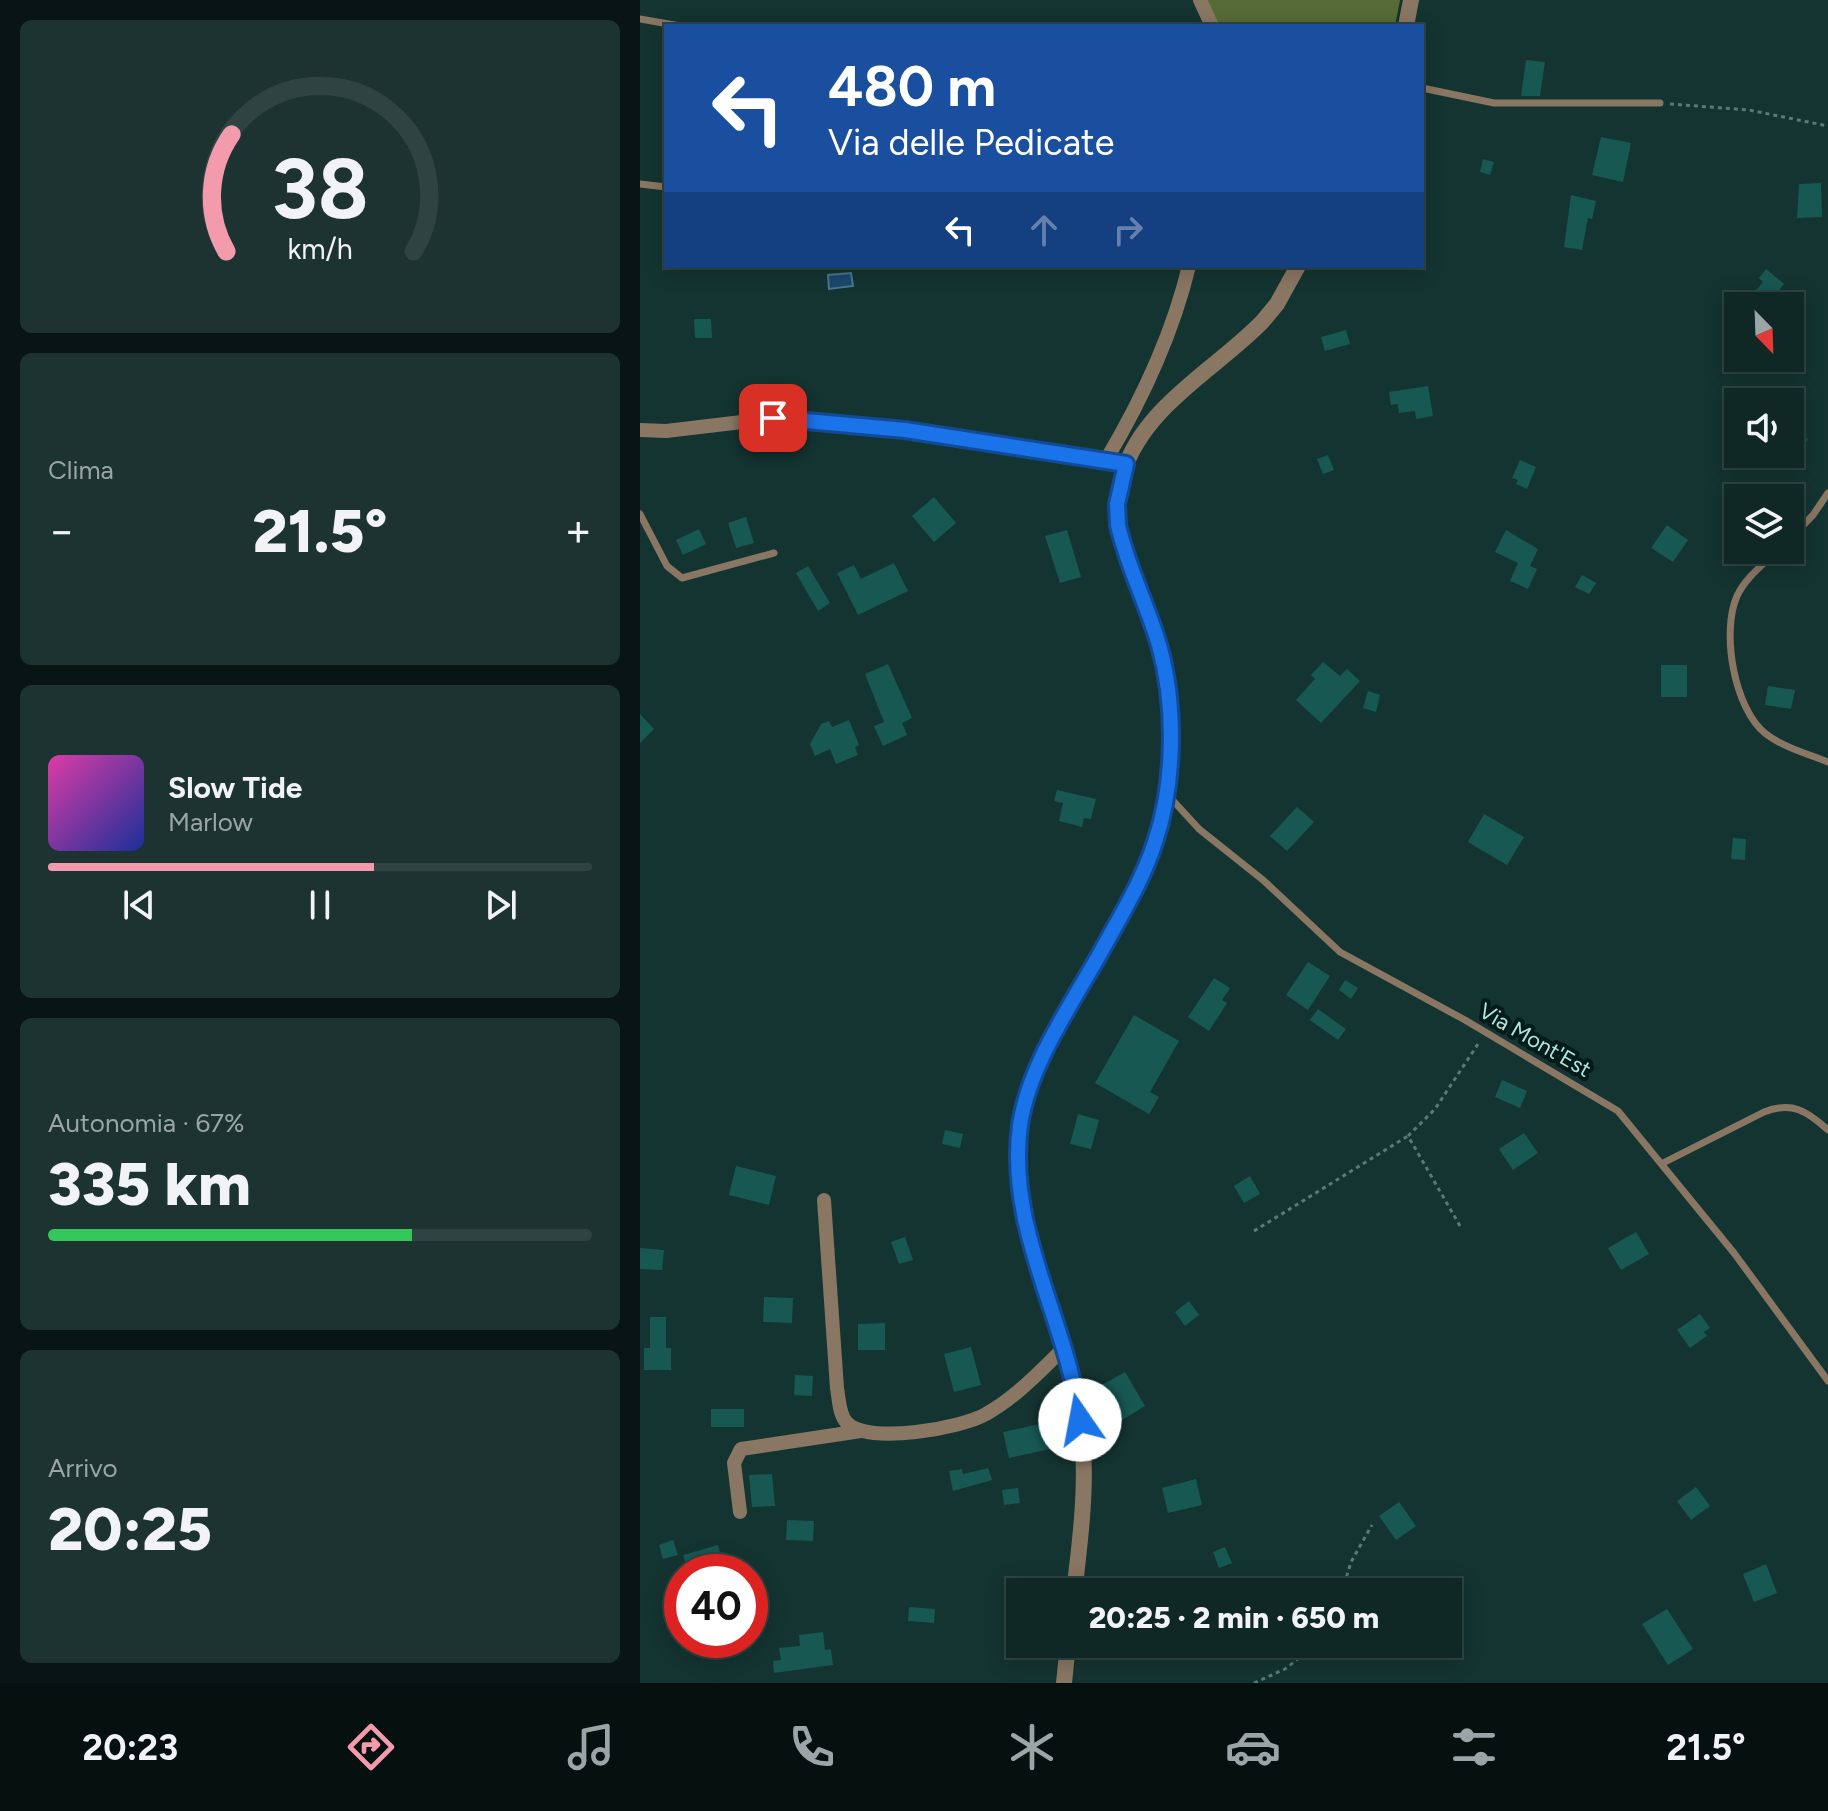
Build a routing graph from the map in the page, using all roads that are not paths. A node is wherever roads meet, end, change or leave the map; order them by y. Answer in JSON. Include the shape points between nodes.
{"nodes":[{"id":1,"x":1200,"y":0,"type":"edge"},
{"id":2,"x":1411,"y":0,"type":"edge"},
{"id":3,"x":640,"y":19,"type":"edge"},
{"id":4,"x":669,"y":24,"type":"edge"},
{"id":5,"x":1211,"y":24,"type":"edge"},
{"id":6,"x":1406,"y":24,"type":"edge"},
{"id":7,"x":1424,"y":88,"type":"edge"},
{"id":8,"x":1660,"y":103,"type":"road end"},
{"id":9,"x":640,"y":184,"type":"edge"},
{"id":10,"x":664,"y":187,"type":"edge"},
{"id":11,"x":1188,"y":268,"type":"edge"},
{"id":12,"x":1297,"y":268,"type":"edge"},
{"id":13,"x":640,"y":430,"type":"edge"},
{"id":14,"x":1106,"y":460,"type":"junction"},
{"id":15,"x":1126,"y":464,"type":"junction"},
{"id":16,"x":1828,"y":493,"type":"edge"},
{"id":17,"x":640,"y":514,"type":"edge"},
{"id":18,"x":1804,"y":524,"type":"edge"},
{"id":19,"x":774,"y":553,"type":"dead end"},
{"id":20,"x":1764,"y":564,"type":"edge"},
{"id":21,"x":1828,"y":762,"type":"edge"},
{"id":22,"x":1166,"y":793,"type":"junction"},
{"id":23,"x":1828,"y":1130,"type":"edge"},
{"id":24,"x":1663,"y":1163,"type":"junction"},
{"id":25,"x":824,"y":1200,"type":"dead end"},
{"id":26,"x":1062,"y":1350,"type":"junction"},
{"id":27,"x":1828,"y":1381,"type":"edge"},
{"id":28,"x":862,"y":1431,"type":"junction"},
{"id":29,"x":740,"y":1512,"type":"dead end"},
{"id":30,"x":1075,"y":1578,"type":"edge"},
{"id":31,"x":1067,"y":1658,"type":"edge"},
{"id":32,"x":1064,"y":1683,"type":"edge"}],
"edges":[{"from":1,"to":5,"type":"street"},
{"from":2,"to":6,"type":"street"},
{"from":3,"to":4,"type":"lane"},
{"from":7,"to":8,"type":"lane","via":[[1494,103]]},
{"from":9,"to":10,"type":"lane"},
{"from":11,"to":14,"type":"street","via":[[1150,380]]},
{"from":12,"to":15,"type":"street","via":[[1267,317],[1165,408],[1137,441]]},
{"from":13,"to":14,"type":"street","via":[[805,420],[949,435]]},
{"from":14,"to":15,"type":"street"},
{"from":15,"to":22,"type":"street","via":[[1116,515],[1164,668],[1169,730]]},
{"from":16,"to":18,"type":"lane"},
{"from":17,"to":19,"type":"lane","via":[[667,566],[682,578]]},
{"from":20,"to":21,"type":"lane","via":[[1734,604],[1730,634],[1735,675],[1764,733]]},
{"from":22,"to":24,"type":"lane","name":"Via Mont'Est","via":[[1199,829],[1333,946],[1609,1104]]},
{"from":22,"to":26,"type":"street","via":[[1143,873],[1048,1049],[1020,1126],[1026,1225]]},
{"from":23,"to":24,"type":"lane","via":[[1799,1108],[1782,1107]]},
{"from":24,"to":27,"type":"lane","name":"Via Mont'Est"},
{"from":25,"to":28,"type":"street","via":[[837,1388],[843,1417]]},
{"from":26,"to":28,"type":"street","via":[[1008,1399],[973,1421],[920,1431]]},
{"from":26,"to":30,"type":"street","via":[[1076,1396],[1082,1445]]},
{"from":28,"to":29,"type":"street","via":[[741,1449],[734,1463]]},
{"from":31,"to":32,"type":"street"}]}
